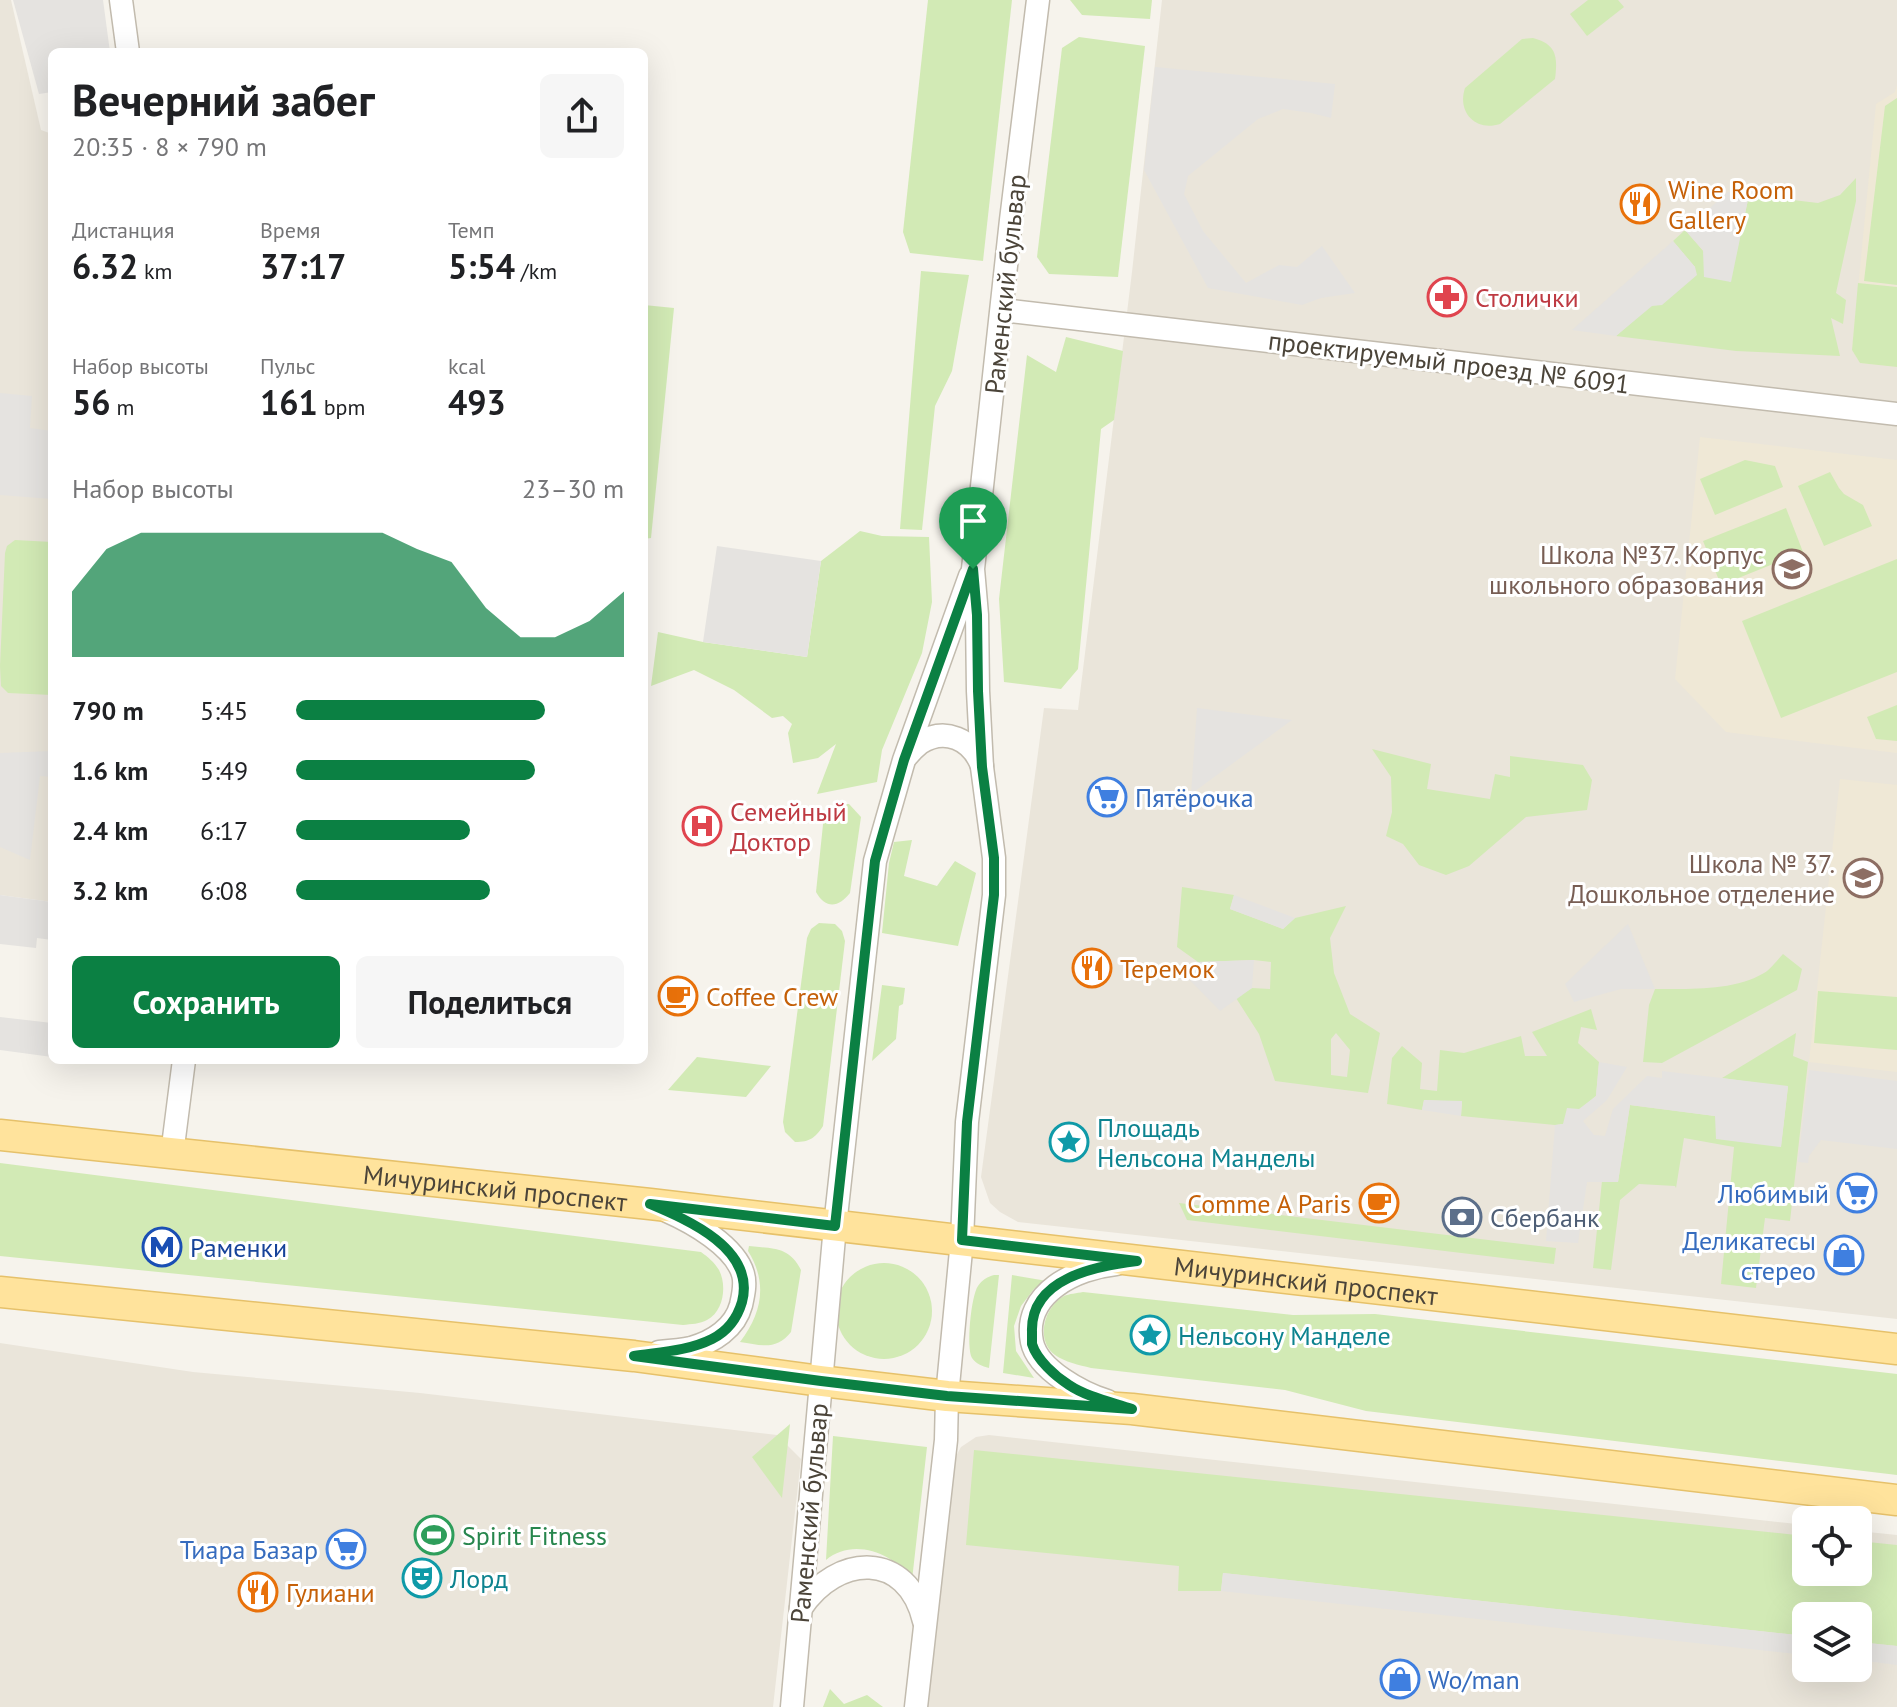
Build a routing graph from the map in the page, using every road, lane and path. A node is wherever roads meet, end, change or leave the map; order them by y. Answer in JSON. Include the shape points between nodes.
{"nodes":[{"id":1,"x":121,"y":0,"type":"edge"},
{"id":2,"x":1038,"y":0,"type":"edge"},
{"id":3,"x":127,"y":48,"type":"edge"},
{"id":4,"x":1002,"y":310,"type":"junction"},
{"id":5,"x":1897,"y":414,"type":"edge"},
{"id":6,"x":973,"y":569,"type":"junction"},
{"id":7,"x":904,"y":760,"type":"junction"},
{"id":8,"x":982,"y":767,"type":"junction"},
{"id":9,"x":183,"y":1064,"type":"edge"},
{"id":10,"x":0,"y":1135,"type":"edge"},
{"id":11,"x":172,"y":1154,"type":"junction"},
{"id":12,"x":650,"y":1204,"type":"junction"},
{"id":13,"x":835,"y":1226,"type":"junction"},
{"id":14,"x":962,"y":1240,"type":"junction"},
{"id":15,"x":1137,"y":1261,"type":"junction"},
{"id":16,"x":0,"y":1292,"type":"edge"},
{"id":17,"x":1897,"y":1349,"type":"edge"},
{"id":18,"x":634,"y":1356,"type":"junction"},
{"id":19,"x":821,"y":1381,"type":"junction"},
{"id":20,"x":947,"y":1396,"type":"junction"},
{"id":21,"x":1132,"y":1409,"type":"junction"},
{"id":22,"x":1897,"y":1500,"type":"edge"},
{"id":23,"x":801,"y":1608,"type":"junction"},
{"id":24,"x":925,"y":1626,"type":"junction"},
{"id":25,"x":792,"y":1707,"type":"edge"},
{"id":26,"x":916,"y":1707,"type":"edge"}],
"edges":[{"from":1,"to":3,"type":"street"},
{"from":2,"to":4,"type":"street","name":"Раменский бульвар"},
{"from":4,"to":5,"type":"street","name":"проектируемый проезд № 6091"},
{"from":4,"to":6,"type":"street","name":"Раменский бульвар"},
{"from":6,"to":7,"type":"street","name":"Раменский бульвар"},
{"from":6,"to":8,"type":"street","name":"Раменский бульвар"},
{"from":7,"to":8,"type":"street","via":[[918,744],[950,736],[968,744]]},
{"from":7,"to":13,"type":"street","name":"Раменский бульвар","via":[[875,861]]},
{"from":8,"to":14,"type":"street","name":"Раменский бульвар","via":[[994,895],[967,1122]]},
{"from":9,"to":11,"type":"street"},
{"from":10,"to":11,"type":"main road","name":"Мичуринский проспект"},
{"from":11,"to":12,"type":"main road","name":"Мичуринский проспект"},
{"from":12,"to":13,"type":"main road","name":"Мичуринский проспект"},
{"from":12,"to":18,"type":"street","via":[[688,1220],[719,1242],[743,1274],[744,1295],[729,1328],[714,1338],[692,1348]]},
{"from":13,"to":14,"type":"main road","name":"Мичуринский проспект"},
{"from":13,"to":19,"type":"street","name":"Раменский бульвар"},
{"from":14,"to":15,"type":"main road","name":"Мичуринский проспект"},
{"from":14,"to":20,"type":"street","name":"Раменский бульвар"},
{"from":15,"to":17,"type":"main road","name":"Мичуринский проспект"},
{"from":15,"to":21,"type":"street","via":[[1066,1279],[1036,1306],[1031,1322],[1032,1344],[1069,1385]]},
{"from":16,"to":18,"type":"main road"},
{"from":18,"to":19,"type":"main road"},
{"from":19,"to":20,"type":"main road"},
{"from":19,"to":23,"type":"street","name":"Раменский бульвар"},
{"from":20,"to":21,"type":"main road"},
{"from":20,"to":24,"type":"street","name":"Раменский бульвар"},
{"from":21,"to":22,"type":"main road"},
{"from":23,"to":24,"type":"street","via":[[841,1572],[878,1568],[907,1585]]},
{"from":23,"to":25,"type":"street","name":"Раменский бульвар"},
{"from":24,"to":26,"type":"street","name":"Раменский бульвар"}]}
